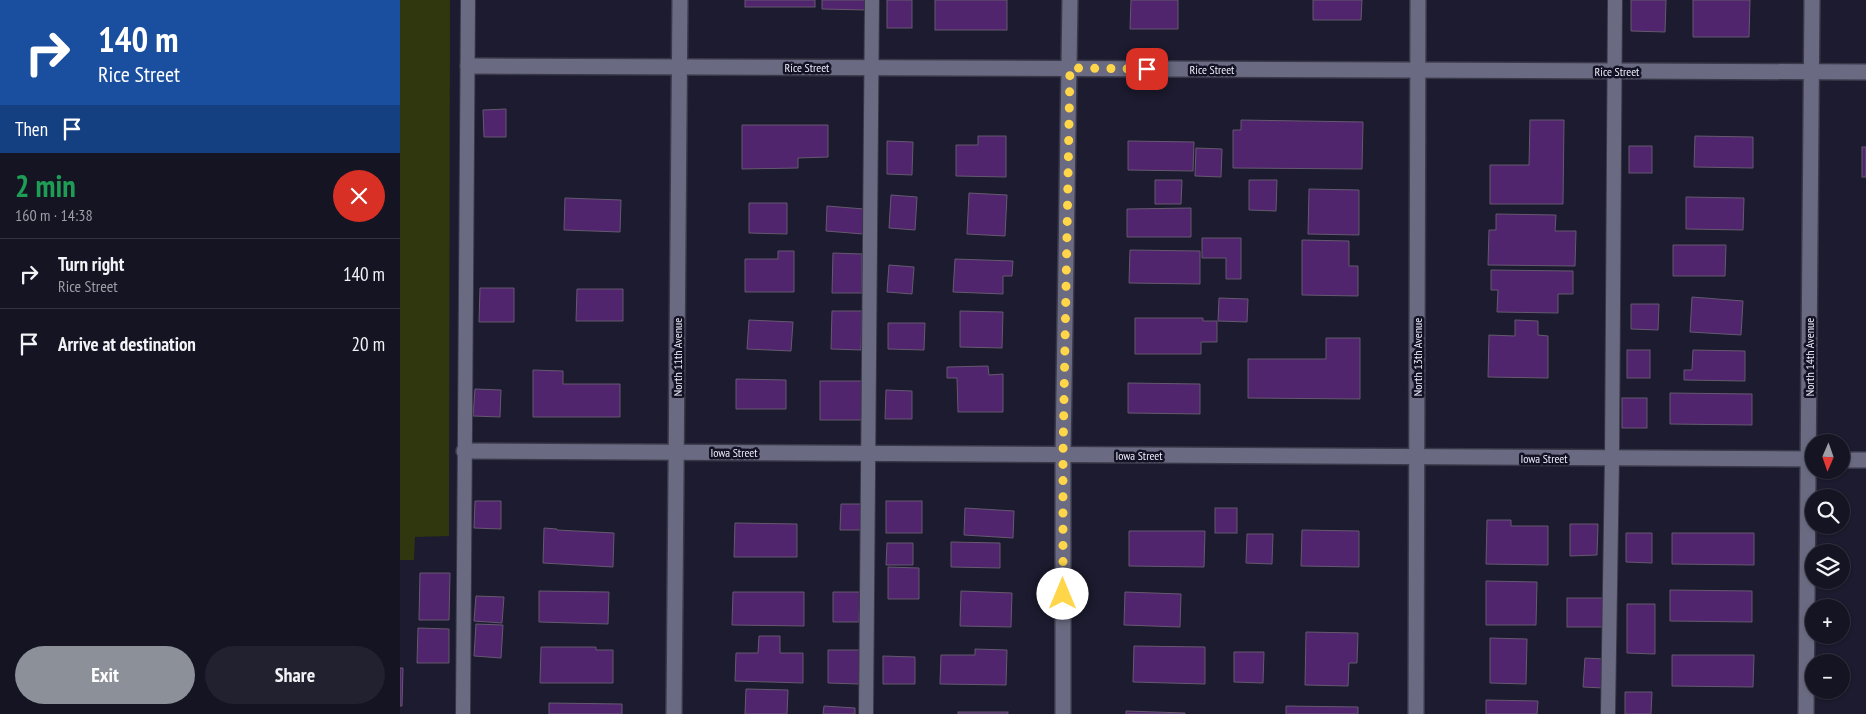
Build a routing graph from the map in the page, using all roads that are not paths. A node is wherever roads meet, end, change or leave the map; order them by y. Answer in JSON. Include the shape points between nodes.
{"nodes":[{"id":1,"x":468,"y":0,"type":"edge"},
{"id":2,"x":680,"y":0,"type":"edge"},
{"id":3,"x":872,"y":0,"type":"edge"},
{"id":4,"x":1070,"y":0,"type":"edge"},
{"id":5,"x":1418,"y":0,"type":"edge"},
{"id":6,"x":1615,"y":0,"type":"edge"},
{"id":7,"x":1812,"y":0,"type":"edge"},
{"id":8,"x":468,"y":66,"type":"junction"},
{"id":9,"x":679,"y":67,"type":"junction"},
{"id":10,"x":872,"y":68,"type":"junction"},
{"id":11,"x":1070,"y":68,"type":"junction"},
{"id":12,"x":1418,"y":70,"type":"junction"},
{"id":13,"x":1615,"y":71,"type":"junction"},
{"id":14,"x":1811,"y":71,"type":"junction"},
{"id":15,"x":1866,"y":72,"type":"edge"},
{"id":16,"x":1811,"y":434,"type":"edge"},
{"id":17,"x":464,"y":451,"type":"junction"},
{"id":18,"x":676,"y":452,"type":"junction"},
{"id":19,"x":867,"y":453,"type":"junction"},
{"id":20,"x":1063,"y":454,"type":"junction"},
{"id":21,"x":1416,"y":457,"type":"junction"},
{"id":22,"x":1612,"y":458,"type":"junction"},
{"id":23,"x":1805,"y":459,"type":"edge"},
{"id":24,"x":1850,"y":460,"type":"edge"},
{"id":25,"x":1866,"y":460,"type":"edge"},
{"id":26,"x":1811,"y":479,"type":"edge"},
{"id":27,"x":463,"y":714,"type":"edge"},
{"id":28,"x":674,"y":714,"type":"edge"},
{"id":29,"x":866,"y":714,"type":"edge"},
{"id":30,"x":1063,"y":714,"type":"edge"},
{"id":31,"x":1416,"y":714,"type":"edge"},
{"id":32,"x":1608,"y":714,"type":"edge"},
{"id":33,"x":1806,"y":714,"type":"edge"}],
"edges":[{"from":1,"to":8,"type":"lane"},
{"from":2,"to":9,"type":"street","name":"North 11th Avenue"},
{"from":3,"to":10,"type":"lane"},
{"from":4,"to":11,"type":"street"},
{"from":5,"to":12,"type":"street","name":"North 13th Avenue"},
{"from":6,"to":13,"type":"lane"},
{"from":7,"to":14,"type":"street","name":"North 14th Avenue"},
{"from":8,"to":9,"type":"street","name":"Rice Street"},
{"from":8,"to":17,"type":"lane"},
{"from":9,"to":10,"type":"street","name":"Rice Street"},
{"from":9,"to":18,"type":"street","name":"North 11th Avenue"},
{"from":10,"to":11,"type":"street","name":"Rice Street"},
{"from":10,"to":19,"type":"lane"},
{"from":11,"to":12,"type":"street","name":"Rice Street"},
{"from":11,"to":20,"type":"street"},
{"from":12,"to":13,"type":"street","name":"Rice Street"},
{"from":12,"to":21,"type":"street","name":"North 13th Avenue"},
{"from":13,"to":14,"type":"street","name":"Rice Street"},
{"from":13,"to":22,"type":"lane"},
{"from":14,"to":15,"type":"street","name":"Rice Street"},
{"from":14,"to":16,"type":"street","name":"North 14th Avenue"},
{"from":17,"to":18,"type":"street","name":"Iowa Street"},
{"from":17,"to":27,"type":"lane"},
{"from":18,"to":19,"type":"street","name":"Iowa Street"},
{"from":18,"to":28,"type":"street","name":"North 11th Avenue"},
{"from":19,"to":20,"type":"street","name":"Iowa Street"},
{"from":19,"to":29,"type":"lane"},
{"from":20,"to":21,"type":"street","name":"Iowa Street"},
{"from":20,"to":30,"type":"street"},
{"from":21,"to":22,"type":"street","name":"Iowa Street"},
{"from":21,"to":31,"type":"street","name":"North 13th Avenue"},
{"from":22,"to":23,"type":"street","name":"Iowa Street"},
{"from":22,"to":32,"type":"lane"},
{"from":24,"to":25,"type":"street"},
{"from":26,"to":33,"type":"street","name":"North 14th Avenue"}]}
